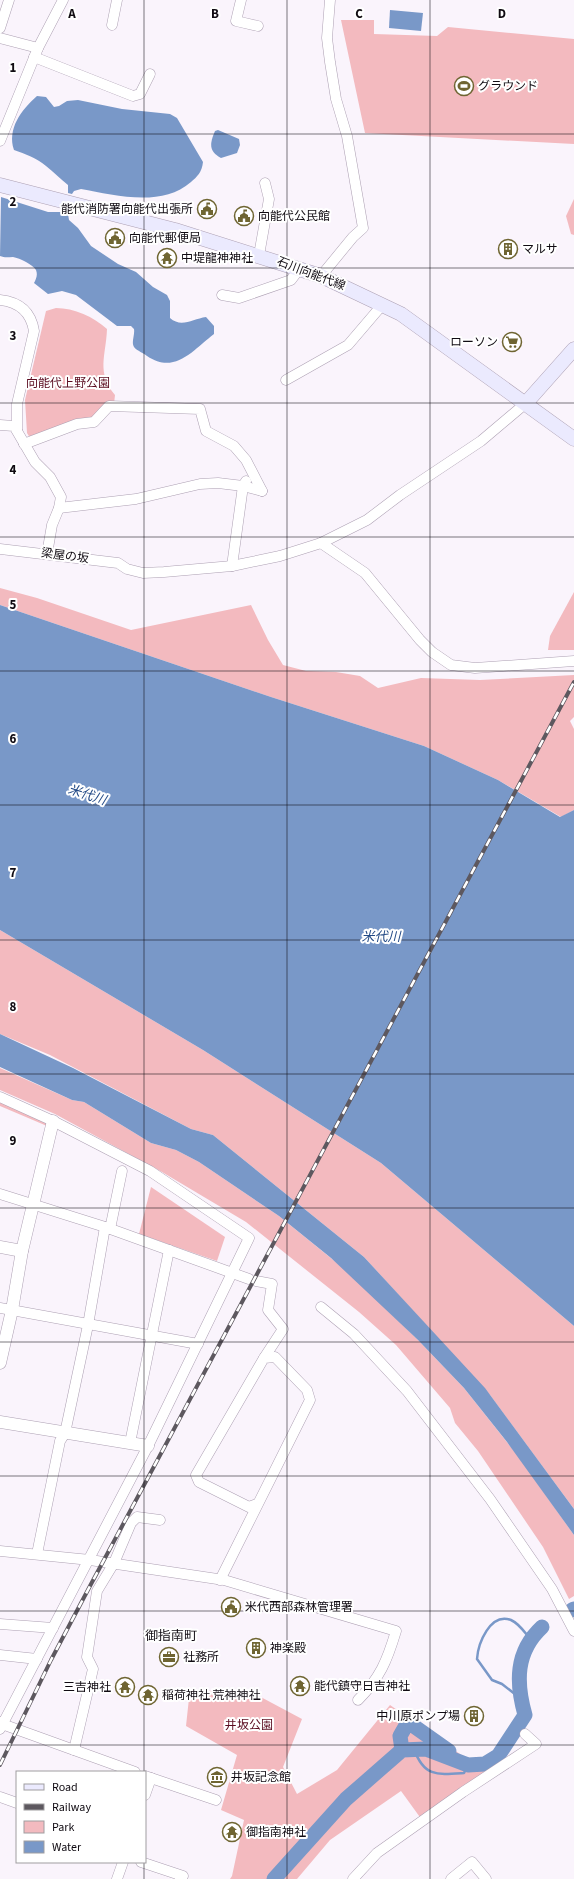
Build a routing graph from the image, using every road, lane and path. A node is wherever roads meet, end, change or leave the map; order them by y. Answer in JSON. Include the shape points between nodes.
{"nodes":[{"id":1,"x":9,"y":0,"type":"edge"},
{"id":2,"x":63,"y":0,"type":"edge"},
{"id":3,"x":118,"y":0,"type":"edge"},
{"id":4,"x":241,"y":0,"type":"edge"},
{"id":5,"x":330,"y":0,"type":"edge"},
{"id":6,"x":112,"y":25,"type":"dead end"},
{"id":7,"x":258,"y":26,"type":"dead end"},
{"id":8,"x":0,"y":28,"type":"edge"},
{"id":9,"x":0,"y":38,"type":"edge"},
{"id":10,"x":36,"y":52,"type":"junction"},
{"id":11,"x":150,"y":74,"type":"dead end"},
{"id":12,"x":0,"y":141,"type":"edge"},
{"id":13,"x":265,"y":183,"type":"dead end"},
{"id":14,"x":0,"y":186,"type":"edge"},
{"id":15,"x":260,"y":255,"type":"junction"},
{"id":16,"x":300,"y":268,"type":"junction"},
{"id":17,"x":322,"y":276,"type":"junction"},
{"id":18,"x":222,"y":295,"type":"dead end"},
{"id":19,"x":0,"y":300,"type":"edge"},
{"id":20,"x":383,"y":304,"type":"junction"},
{"id":21,"x":574,"y":350,"type":"edge"},
{"id":22,"x":286,"y":380,"type":"dead end"},
{"id":23,"x":526,"y":403,"type":"junction"},
{"id":24,"x":0,"y":425,"type":"edge"},
{"id":25,"x":17,"y":430,"type":"junction"},
{"id":26,"x":574,"y":439,"type":"edge"},
{"id":27,"x":24,"y":444,"type":"junction"},
{"id":28,"x":252,"y":471,"type":"junction"},
{"id":29,"x":243,"y":486,"type":"junction"},
{"id":30,"x":59,"y":508,"type":"junction"},
{"id":31,"x":322,"y":543,"type":"junction"},
{"id":32,"x":0,"y":549,"type":"edge"},
{"id":33,"x":48,"y":554,"type":"junction"},
{"id":34,"x":232,"y":566,"type":"junction"},
{"id":35,"x":569,"y":662,"type":"edge"},
{"id":36,"x":0,"y":1097,"type":"edge"},
{"id":37,"x":53,"y":1121,"type":"junction"},
{"id":38,"x":122,"y":1171,"type":"dead end"},
{"id":39,"x":0,"y":1194,"type":"edge"},
{"id":40,"x":34,"y":1205,"type":"junction"},
{"id":41,"x":108,"y":1228,"type":"junction"},
{"id":42,"x":0,"y":1247,"type":"edge"},
{"id":43,"x":170,"y":1250,"type":"junction"},
{"id":44,"x":22,"y":1251,"type":"junction"},
{"id":45,"x":232,"y":1273,"type":"junction"},
{"id":46,"x":322,"y":1307,"type":"dead end"},
{"id":47,"x":6,"y":1309,"type":"edge"},
{"id":48,"x":88,"y":1325,"type":"junction"},
{"id":49,"x":151,"y":1335,"type":"junction"},
{"id":50,"x":198,"y":1344,"type":"junction"},
{"id":51,"x":264,"y":1358,"type":"junction"},
{"id":52,"x":0,"y":1363,"type":"edge"},
{"id":53,"x":0,"y":1422,"type":"edge"},
{"id":54,"x":65,"y":1434,"type":"junction"},
{"id":55,"x":130,"y":1443,"type":"junction"},
{"id":56,"x":148,"y":1446,"type":"junction"},
{"id":57,"x":257,"y":1504,"type":"junction"},
{"id":58,"x":160,"y":1520,"type":"dead end"},
{"id":59,"x":0,"y":1552,"type":"edge"},
{"id":60,"x":37,"y":1554,"type":"junction"},
{"id":61,"x":90,"y":1560,"type":"junction"},
{"id":62,"x":114,"y":1563,"type":"junction"},
{"id":63,"x":220,"y":1580,"type":"junction"},
{"id":64,"x":0,"y":1624,"type":"edge"},
{"id":65,"x":53,"y":1628,"type":"junction"},
{"id":66,"x":574,"y":1631,"type":"edge"},
{"id":67,"x":0,"y":1655,"type":"edge"},
{"id":68,"x":37,"y":1659,"type":"junction"},
{"id":69,"x":358,"y":1700,"type":"dead end"},
{"id":70,"x":1,"y":1726,"type":"edge"},
{"id":71,"x":525,"y":1734,"type":"dead end"},
{"id":72,"x":74,"y":1750,"type":"junction"},
{"id":73,"x":132,"y":1771,"type":"edge"},
{"id":74,"x":148,"y":1777,"type":"edge"},
{"id":75,"x":146,"y":1789,"type":"edge"},
{"id":76,"x":0,"y":1797,"type":"edge"},
{"id":77,"x":216,"y":1800,"type":"dead end"},
{"id":78,"x":16,"y":1803,"type":"edge"},
{"id":79,"x":123,"y":1863,"type":"edge"},
{"id":80,"x":144,"y":1863,"type":"edge"},
{"id":81,"x":358,"y":1878,"type":"edge"},
{"id":82,"x":117,"y":1879,"type":"edge"},
{"id":83,"x":180,"y":1879,"type":"edge"},
{"id":84,"x":451,"y":1879,"type":"edge"},
{"id":85,"x":486,"y":1879,"type":"edge"}],
"edges":[{"from":1,"to":8,"type":"street"},
{"from":2,"to":10,"type":"street"},
{"from":3,"to":6,"type":"street"},
{"from":4,"to":7,"type":"street","via":[[236,21]]},
{"from":5,"to":17,"type":"street","via":[[330,62],[336,99],[347,136],[363,228]]},
{"from":9,"to":10,"type":"street"},
{"from":10,"to":11,"type":"street","via":[[133,96],[140,94]]},
{"from":10,"to":12,"type":"street"},
{"from":13,"to":15,"type":"street","via":[[269,199]]},
{"from":14,"to":15,"type":"main road","name":"石川向能代線","via":[[175,230]]},
{"from":15,"to":16,"type":"main road","name":"石川向能代線"},
{"from":16,"to":17,"type":"main road","name":"石川向能代線"},
{"from":16,"to":18,"type":"street","via":[[291,280],[239,298]]},
{"from":17,"to":20,"type":"main road","name":"石川向能代線"},
{"from":19,"to":25,"type":"street","via":[[17,303],[33,322],[34,331],[17,404]]},
{"from":20,"to":22,"type":"street","via":[[348,345]]},
{"from":20,"to":23,"type":"main road","name":"石川向能代線","via":[[401,314]]},
{"from":21,"to":23,"type":"main road"},
{"from":23,"to":26,"type":"main road","name":"石川向能代線"},
{"from":23,"to":31,"type":"street","name":"梁屋の坂","via":[[481,441],[367,520]]},
{"from":24,"to":25,"type":"street","via":[[14,426]]},
{"from":25,"to":27,"type":"street"},
{"from":27,"to":28,"type":"street","via":[[77,424],[94,422],[109,406],[200,409],[206,431],[234,446]]},
{"from":27,"to":30,"type":"street","via":[[38,466],[50,477],[61,497]]},
{"from":28,"to":29,"type":"street"},
{"from":28,"to":29,"type":"street","via":[[262,491]]},
{"from":29,"to":30,"type":"street","via":[[200,484],[136,499]]},
{"from":29,"to":34,"type":"street"},
{"from":30,"to":33,"type":"street","via":[[52,525]]},
{"from":31,"to":34,"type":"street","name":"梁屋の坂"},
{"from":31,"to":35,"type":"street","via":[[365,573],[420,640],[451,665],[475,668]]},
{"from":32,"to":33,"type":"street","name":"梁屋の坂"},
{"from":33,"to":34,"type":"street","name":"梁屋の坂","via":[[118,563],[127,569],[143,572]]},
{"from":36,"to":37,"type":"street"},
{"from":37,"to":40,"type":"street"},
{"from":37,"to":45,"type":"street","via":[[150,1172],[249,1238]]},
{"from":38,"to":41,"type":"street"},
{"from":39,"to":40,"type":"street"},
{"from":40,"to":41,"type":"street"},
{"from":40,"to":44,"type":"street"},
{"from":41,"to":43,"type":"street"},
{"from":41,"to":48,"type":"street"},
{"from":42,"to":44,"type":"street"},
{"from":43,"to":45,"type":"street"},
{"from":43,"to":49,"type":"street"},
{"from":44,"to":47,"type":"street"},
{"from":45,"to":50,"type":"street"},
{"from":45,"to":51,"type":"street","via":[[272,1284],[268,1310],[283,1329]]},
{"from":46,"to":66,"type":"street","via":[[354,1334],[411,1396],[490,1498],[552,1589]]},
{"from":47,"to":48,"type":"street"},
{"from":47,"to":52,"type":"street"},
{"from":48,"to":49,"type":"street"},
{"from":48,"to":54,"type":"street"},
{"from":49,"to":50,"type":"street"},
{"from":49,"to":55,"type":"street"},
{"from":50,"to":56,"type":"street"},
{"from":51,"to":57,"type":"street","via":[[275,1357],[307,1390],[310,1400]]},
{"from":51,"to":57,"type":"street","via":[[196,1475],[199,1482],[249,1507]]},
{"from":53,"to":54,"type":"street"},
{"from":54,"to":55,"type":"street"},
{"from":54,"to":60,"type":"street","via":[[60,1440]]},
{"from":55,"to":56,"type":"street"},
{"from":56,"to":61,"type":"street"},
{"from":57,"to":63,"type":"street"},
{"from":58,"to":62,"type":"street","via":[[137,1517],[131,1523]]},
{"from":59,"to":60,"type":"street"},
{"from":60,"to":61,"type":"street"},
{"from":61,"to":62,"type":"street"},
{"from":61,"to":65,"type":"street"},
{"from":62,"to":63,"type":"street"},
{"from":62,"to":72,"type":"street","via":[[97,1591],[87,1657],[93,1669]]},
{"from":63,"to":69,"type":"street","via":[[396,1631],[388,1657],[373,1685]]},
{"from":64,"to":65,"type":"street"},
{"from":65,"to":68,"type":"street"},
{"from":67,"to":68,"type":"street"},
{"from":68,"to":70,"type":"street"},
{"from":70,"to":72,"type":"street"},
{"from":71,"to":81,"type":"street","via":[[536,1744],[378,1853]]},
{"from":72,"to":73,"type":"street"},
{"from":74,"to":75,"type":"street"},
{"from":74,"to":77,"type":"street"},
{"from":76,"to":78,"type":"street"},
{"from":79,"to":82,"type":"street"},
{"from":80,"to":83,"type":"street","via":[[183,1876]]},
{"from":84,"to":85,"type":"street","via":[[472,1862]]}]}
